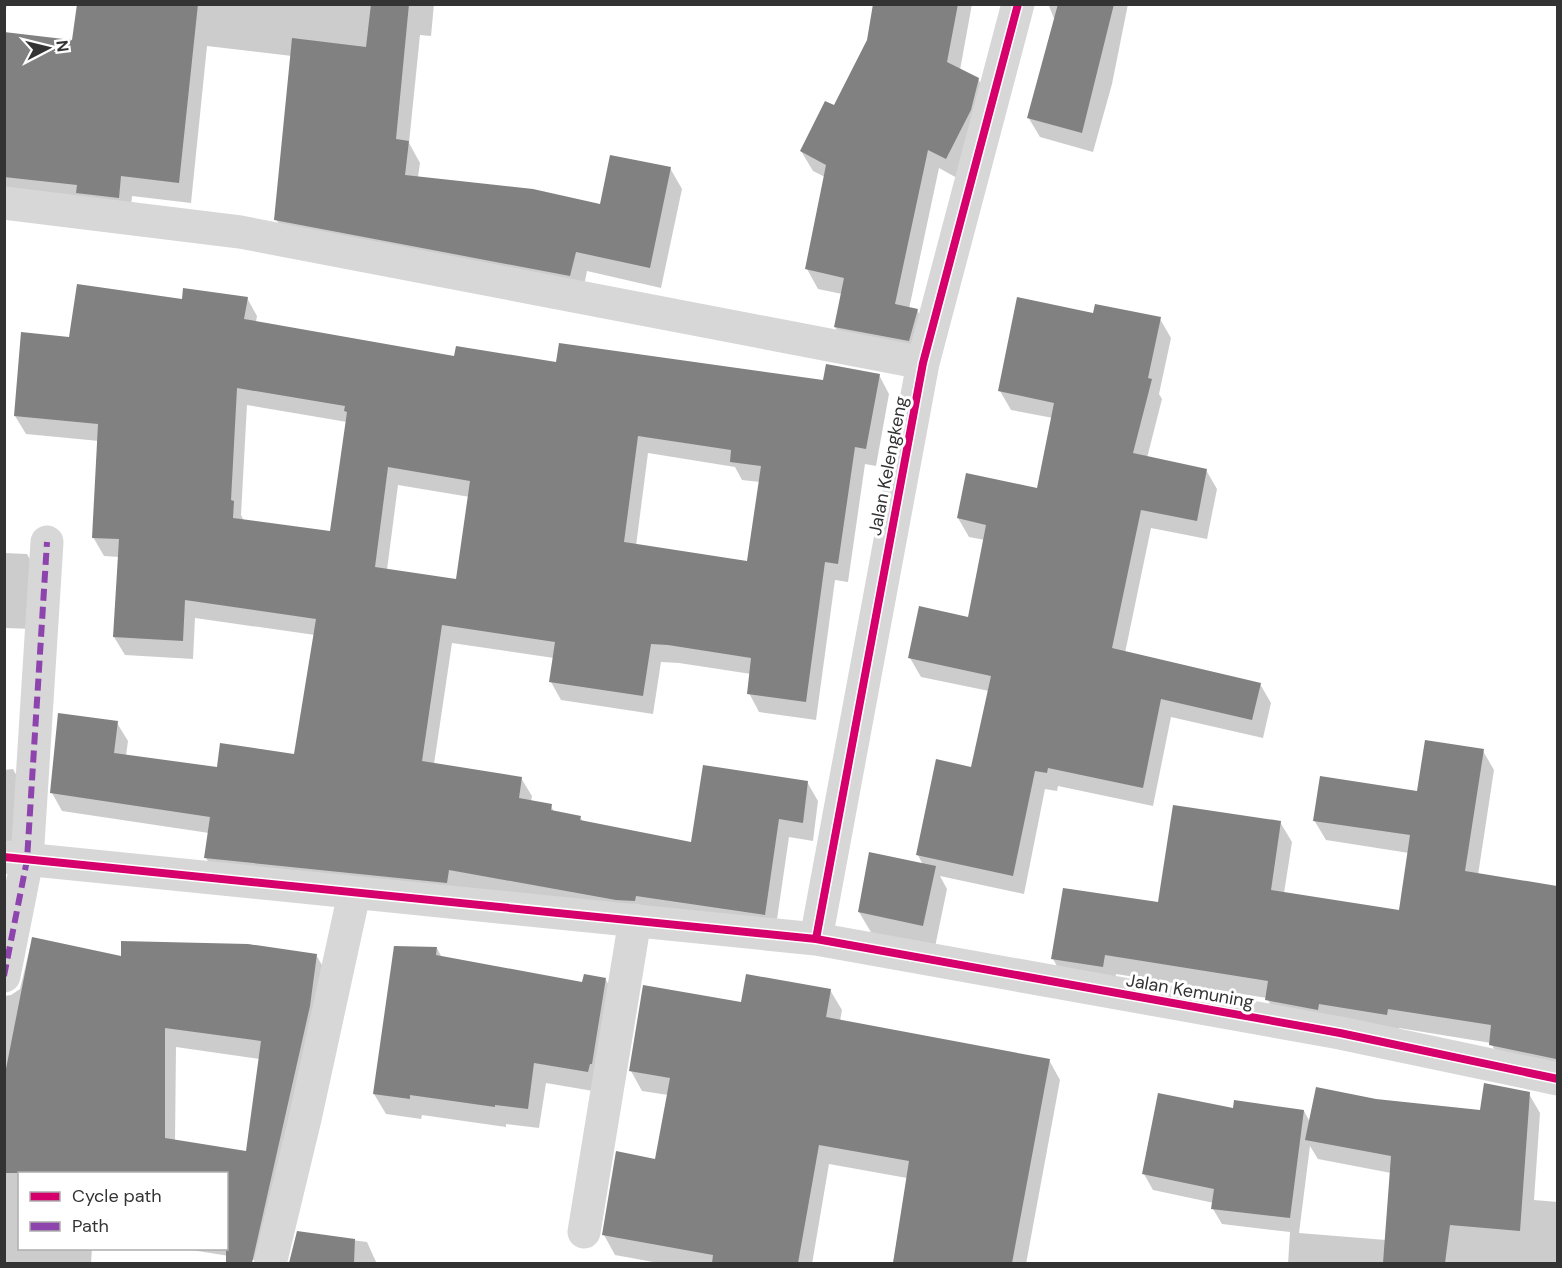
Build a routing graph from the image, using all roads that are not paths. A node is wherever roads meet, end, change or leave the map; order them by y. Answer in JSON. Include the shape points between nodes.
{"nodes":[{"id":1,"x":1018,"y":4,"type":"edge"},
{"id":2,"x":4,"y":203,"type":"edge"},
{"id":3,"x":923,"y":363,"type":"junction"},
{"id":4,"x":47,"y":542,"type":"dead end"},
{"id":5,"x":16,"y":859,"type":"edge"},
{"id":6,"x":354,"y":894,"type":"junction"},
{"id":7,"x":635,"y":920,"type":"junction"},
{"id":8,"x":816,"y":939,"type":"junction"},
{"id":9,"x":4,"y":976,"type":"edge"},
{"id":10,"x":1557,"y":1079,"type":"edge"},
{"id":11,"x":584,"y":1232,"type":"dead end"},
{"id":12,"x":270,"y":1263,"type":"edge"}],
"edges":[{"from":1,"to":3,"type":"street","name":"Jalan Kelengkeng"},
{"from":2,"to":3,"type":"street","via":[[240,232]]},
{"from":3,"to":8,"type":"street","name":"Jalan Kelengkeng"},
{"from":4,"to":5,"type":"street"},
{"from":5,"to":6,"type":"street","name":"Jalan Kemuning"},
{"from":5,"to":9,"type":"street"},
{"from":6,"to":7,"type":"street","name":"Jalan Kemuning"},
{"from":6,"to":12,"type":"street"},
{"from":7,"to":8,"type":"street","name":"Jalan Kemuning"},
{"from":7,"to":11,"type":"street"},
{"from":8,"to":10,"type":"street","name":"Jalan Kemuning","via":[[1340,1033]]}]}
